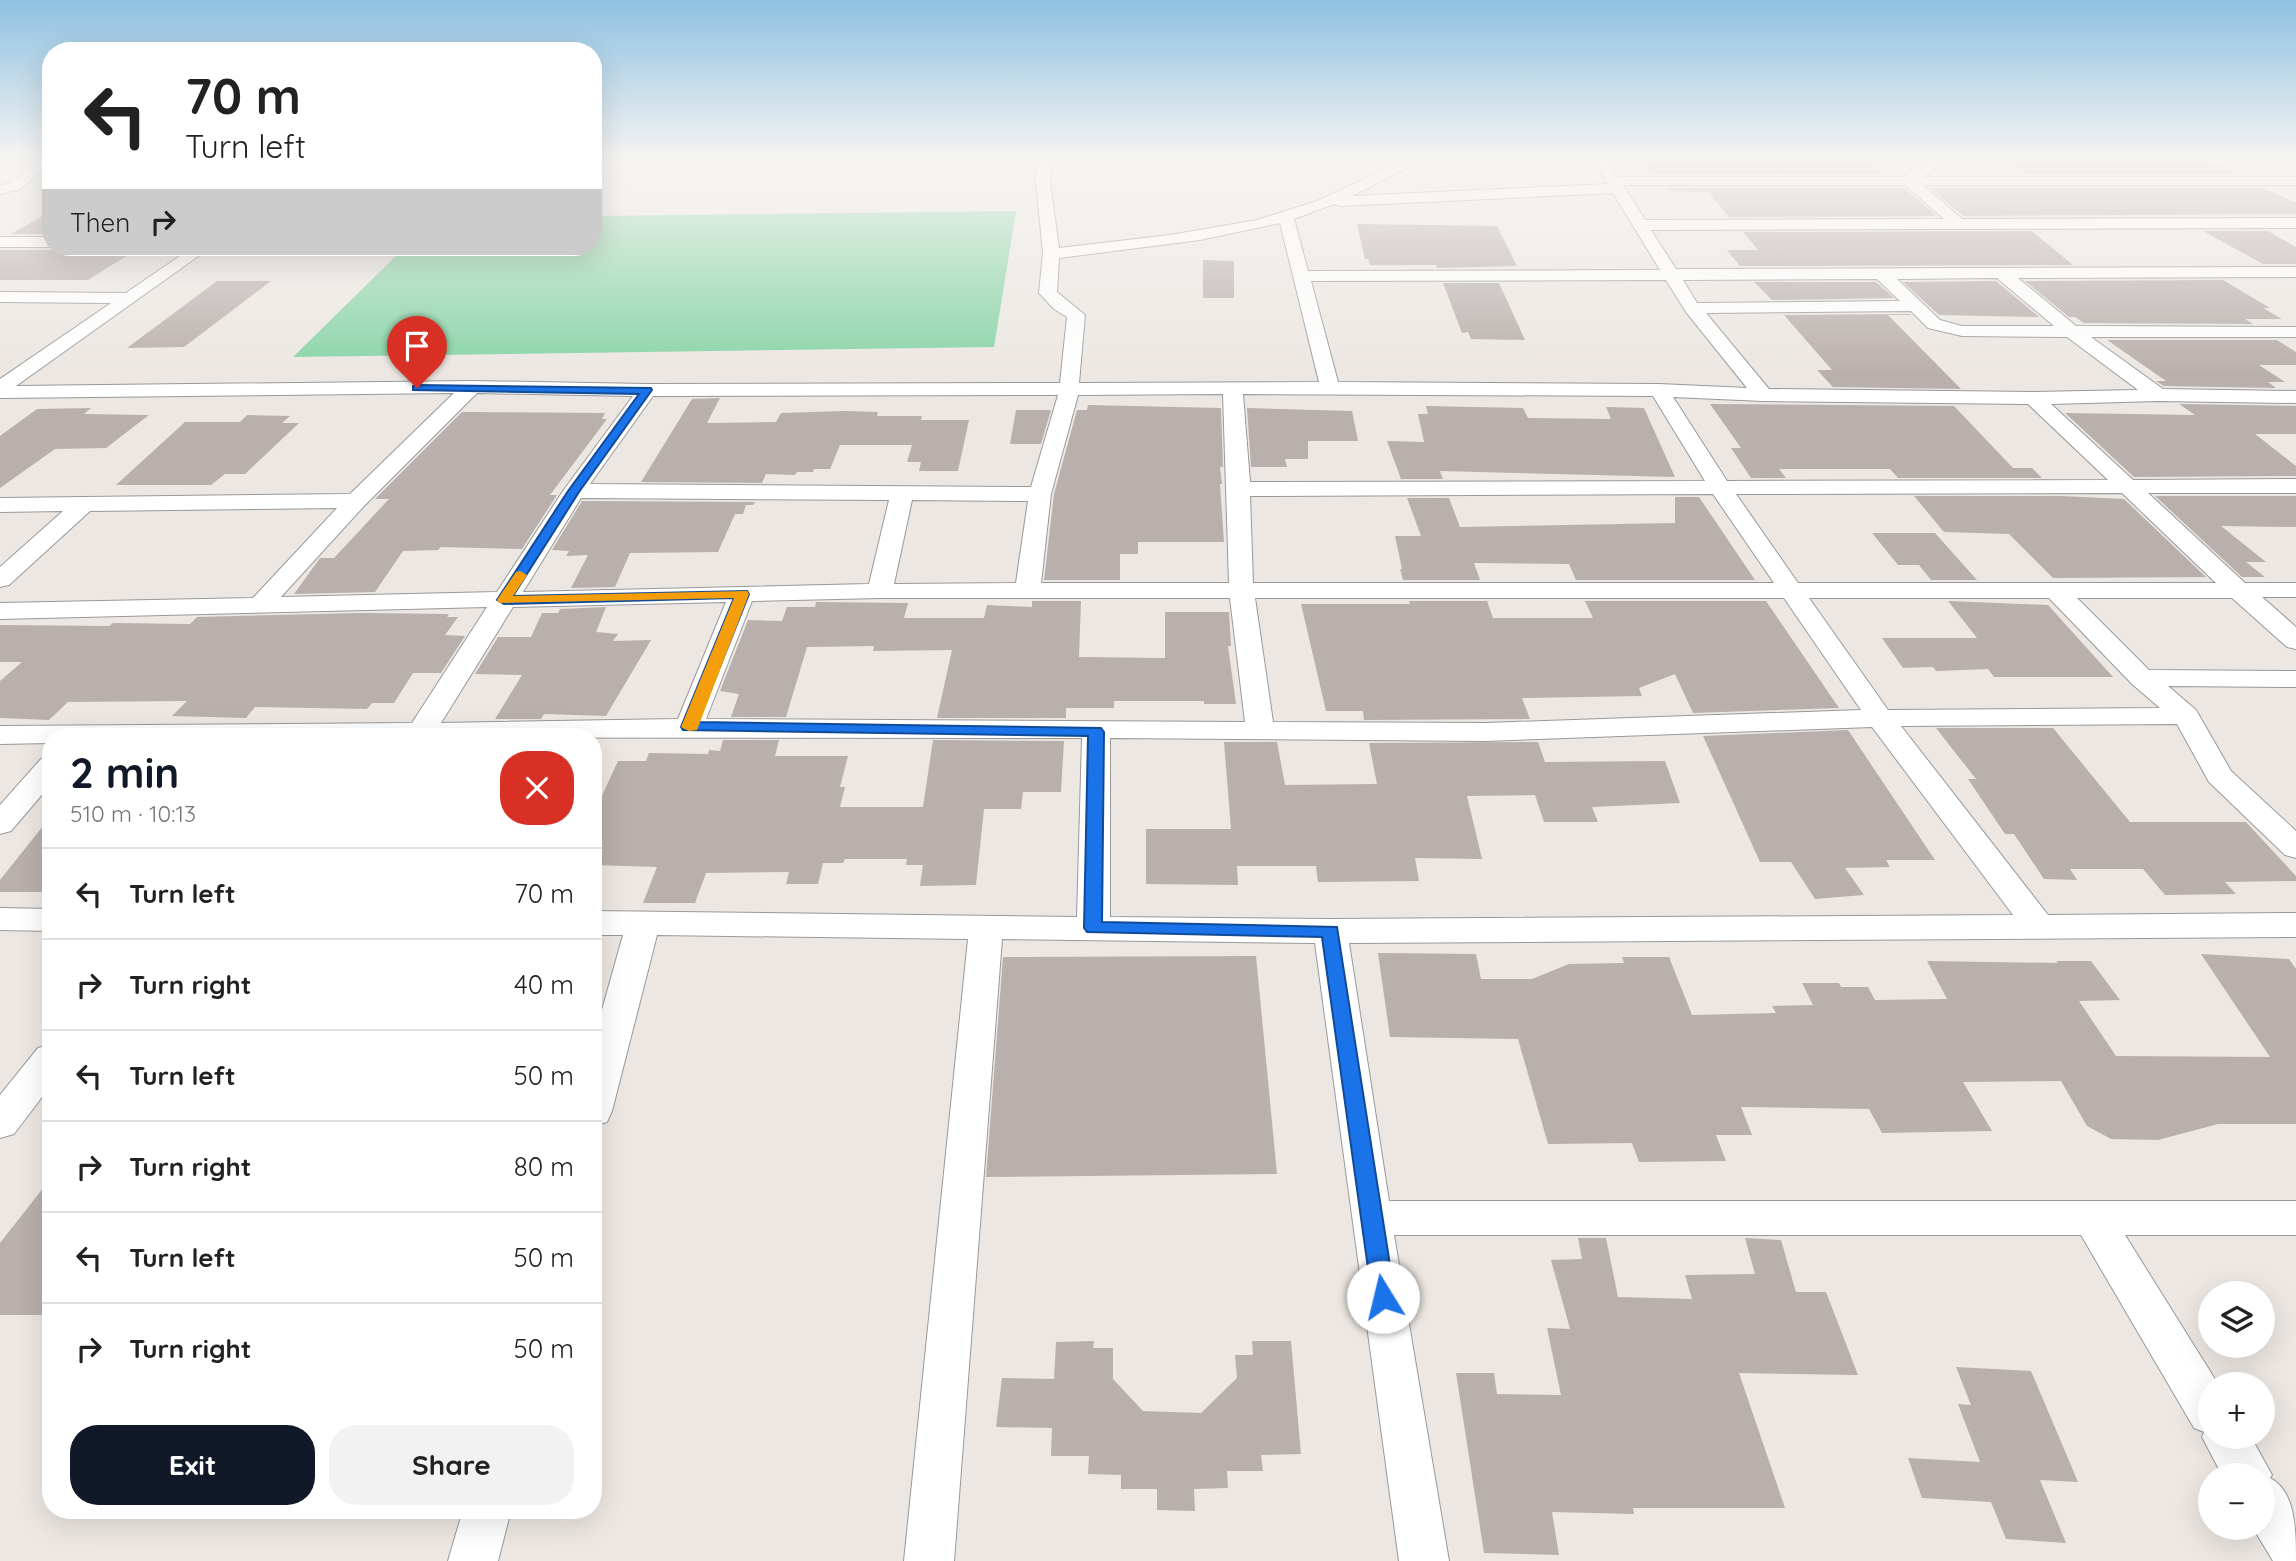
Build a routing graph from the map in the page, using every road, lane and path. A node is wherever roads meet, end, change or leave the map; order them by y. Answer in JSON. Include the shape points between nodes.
{"nodes":[{"id":1,"x":1048,"y":231,"type":"edge"},
{"id":2,"x":1212,"y":231,"type":"edge"},
{"id":3,"x":1290,"y":231,"type":"edge"},
{"id":4,"x":1644,"y":231,"type":"edge"},
{"id":5,"x":0,"y":242,"type":"edge"},
{"id":6,"x":42,"y":243,"type":"edge"},
{"id":7,"x":1051,"y":254,"type":"junction"},
{"id":8,"x":189,"y":256,"type":"edge"},
{"id":9,"x":2000,"y":272,"type":"junction"},
{"id":10,"x":2296,"y":272,"type":"edge"},
{"id":11,"x":1881,"y":273,"type":"junction"},
{"id":12,"x":1670,"y":275,"type":"junction"},
{"id":13,"x":1301,"y":276,"type":"junction"},
{"id":14,"x":0,"y":297,"type":"edge"},
{"id":15,"x":126,"y":298,"type":"junction"},
{"id":16,"x":1915,"y":306,"type":"junction"},
{"id":17,"x":1692,"y":308,"type":"junction"},
{"id":18,"x":2071,"y":331,"type":"junction"},
{"id":19,"x":2296,"y":332,"type":"edge"},
{"id":20,"x":13,"y":359,"type":"dead end"},
{"id":21,"x":39,"y":359,"type":"junction"},
{"id":22,"x":472,"y":387,"type":"junction"},
{"id":23,"x":1233,"y":388,"type":"junction"},
{"id":24,"x":1330,"y":388,"type":"junction"},
{"id":25,"x":0,"y":390,"type":"edge"},
{"id":26,"x":647,"y":390,"type":"junction"},
{"id":27,"x":1069,"y":390,"type":"junction"},
{"id":28,"x":1659,"y":390,"type":"junction"},
{"id":29,"x":1763,"y":395,"type":"junction"},
{"id":30,"x":2158,"y":396,"type":"junction"},
{"id":31,"x":2296,"y":397,"type":"edge"},
{"id":32,"x":2032,"y":398,"type":"junction"},
{"id":33,"x":2125,"y":485,"type":"junction"},
{"id":34,"x":2296,"y":486,"type":"edge"},
{"id":35,"x":1720,"y":488,"type":"junction"},
{"id":36,"x":1239,"y":489,"type":"junction"},
{"id":37,"x":574,"y":491,"type":"junction"},
{"id":38,"x":902,"y":494,"type":"junction"},
{"id":39,"x":1040,"y":494,"type":"junction"},
{"id":40,"x":356,"y":501,"type":"junction"},
{"id":41,"x":84,"y":504,"type":"junction"},
{"id":42,"x":0,"y":505,"type":"edge"},
{"id":43,"x":0,"y":580,"type":"edge"},
{"id":44,"x":2236,"y":588,"type":"junction"},
{"id":45,"x":1028,"y":589,"type":"junction"},
{"id":46,"x":1241,"y":589,"type":"junction"},
{"id":47,"x":2296,"y":590,"type":"edge"},
{"id":48,"x":880,"y":591,"type":"junction"},
{"id":49,"x":1792,"y":591,"type":"junction"},
{"id":50,"x":2056,"y":591,"type":"junction"},
{"id":51,"x":742,"y":594,"type":"junction"},
{"id":52,"x":504,"y":600,"type":"junction"},
{"id":53,"x":261,"y":604,"type":"junction"},
{"id":54,"x":0,"y":611,"type":"edge"},
{"id":55,"x":2296,"y":640,"type":"edge"},
{"id":56,"x":2142,"y":678,"type":"junction"},
{"id":57,"x":2296,"y":679,"type":"edge"},
{"id":58,"x":2186,"y":716,"type":"junction"},
{"id":59,"x":1880,"y":719,"type":"junction"},
{"id":60,"x":689,"y":727,"type":"junction"},
{"id":61,"x":424,"y":728,"type":"edge"},
{"id":62,"x":1260,"y":730,"type":"junction"},
{"id":63,"x":602,"y":731,"type":"edge"},
{"id":64,"x":1096,"y":732,"type":"junction"},
{"id":65,"x":0,"y":735,"type":"edge"},
{"id":66,"x":42,"y":735,"type":"edge"},
{"id":67,"x":42,"y":775,"type":"edge"},
{"id":68,"x":0,"y":824,"type":"edge"},
{"id":69,"x":2296,"y":848,"type":"edge"},
{"id":70,"x":0,"y":919,"type":"edge"},
{"id":71,"x":42,"y":920,"type":"edge"},
{"id":72,"x":602,"y":923,"type":"edge"},
{"id":73,"x":643,"y":923,"type":"junction"},
{"id":74,"x":2038,"y":925,"type":"junction"},
{"id":75,"x":986,"y":927,"type":"junction"},
{"id":76,"x":1093,"y":928,"type":"junction"},
{"id":77,"x":2292,"y":929,"type":"edge"},
{"id":78,"x":1331,"y":931,"type":"junction"},
{"id":79,"x":42,"y":1070,"type":"edge"},
{"id":80,"x":602,"y":1077,"type":"edge"},
{"id":81,"x":0,"y":1124,"type":"edge"},
{"id":82,"x":1371,"y":1218,"type":"junction"},
{"id":83,"x":2092,"y":1218,"type":"junction"},
{"id":84,"x":2296,"y":1218,"type":"edge"},
{"id":85,"x":2198,"y":1393,"type":"edge"},
{"id":86,"x":485,"y":1519,"type":"edge"},
{"id":87,"x":2275,"y":1519,"type":"edge"},
{"id":88,"x":2296,"y":1553,"type":"edge"},
{"id":89,"x":473,"y":1561,"type":"edge"},
{"id":90,"x":929,"y":1561,"type":"edge"},
{"id":91,"x":1424,"y":1561,"type":"edge"}],
"edges":[{"from":1,"to":7,"type":"street"},
{"from":2,"to":7,"type":"street"},
{"from":3,"to":13,"type":"street"},
{"from":4,"to":12,"type":"street"},
{"from":5,"to":6,"type":"street"},
{"from":7,"to":27,"type":"street","via":[[1048,293],[1076,315]]},
{"from":8,"to":15,"type":"street"},
{"from":9,"to":10,"type":"street"},
{"from":9,"to":11,"type":"street"},
{"from":9,"to":18,"type":"street"},
{"from":11,"to":12,"type":"street"},
{"from":11,"to":16,"type":"street"},
{"from":12,"to":13,"type":"street"},
{"from":12,"to":17,"type":"street"},
{"from":13,"to":24,"type":"street"},
{"from":14,"to":15,"type":"street"},
{"from":15,"to":21,"type":"street"},
{"from":16,"to":17,"type":"street"},
{"from":16,"to":18,"type":"street","via":[[1934,324],[1962,331]]},
{"from":17,"to":29,"type":"street"},
{"from":18,"to":19,"type":"street"},
{"from":18,"to":30,"type":"street"},
{"from":20,"to":21,"type":"street"},
{"from":21,"to":25,"type":"street"},
{"from":22,"to":25,"type":"street"},
{"from":22,"to":26,"type":"street"},
{"from":22,"to":40,"type":"street"},
{"from":23,"to":24,"type":"street"},
{"from":23,"to":27,"type":"street"},
{"from":23,"to":36,"type":"street"},
{"from":24,"to":28,"type":"street"},
{"from":26,"to":27,"type":"street"},
{"from":26,"to":37,"type":"street"},
{"from":27,"to":39,"type":"street"},
{"from":28,"to":29,"type":"street"},
{"from":28,"to":35,"type":"street"},
{"from":29,"to":32,"type":"street"},
{"from":30,"to":31,"type":"street"},
{"from":30,"to":32,"type":"street"},
{"from":32,"to":33,"type":"street"},
{"from":33,"to":34,"type":"street"},
{"from":33,"to":35,"type":"street"},
{"from":33,"to":44,"type":"street"},
{"from":35,"to":36,"type":"street"},
{"from":35,"to":49,"type":"street"},
{"from":36,"to":46,"type":"street"},
{"from":37,"to":38,"type":"street"},
{"from":37,"to":52,"type":"street"},
{"from":38,"to":39,"type":"street"},
{"from":38,"to":48,"type":"street"},
{"from":39,"to":45,"type":"street"},
{"from":40,"to":41,"type":"street"},
{"from":40,"to":53,"type":"street"},
{"from":41,"to":42,"type":"street"},
{"from":41,"to":43,"type":"street"},
{"from":44,"to":47,"type":"street"},
{"from":44,"to":50,"type":"street"},
{"from":44,"to":55,"type":"street"},
{"from":45,"to":46,"type":"street"},
{"from":45,"to":48,"type":"street"},
{"from":46,"to":49,"type":"street"},
{"from":46,"to":62,"type":"street"},
{"from":48,"to":51,"type":"street"},
{"from":49,"to":50,"type":"street"},
{"from":49,"to":59,"type":"street"},
{"from":50,"to":56,"type":"street"},
{"from":51,"to":52,"type":"street"},
{"from":51,"to":60,"type":"street"},
{"from":52,"to":53,"type":"street"},
{"from":52,"to":61,"type":"street"},
{"from":53,"to":54,"type":"street"},
{"from":56,"to":57,"type":"street"},
{"from":56,"to":58,"type":"street"},
{"from":58,"to":59,"type":"street"},
{"from":58,"to":69,"type":"street","via":[[2219,776]]},
{"from":59,"to":62,"type":"street","via":[[1486,732]]},
{"from":59,"to":74,"type":"street"},
{"from":60,"to":63,"type":"street"},
{"from":60,"to":64,"type":"street"},
{"from":62,"to":64,"type":"street"},
{"from":64,"to":76,"type":"street"},
{"from":65,"to":66,"type":"street"},
{"from":67,"to":68,"type":"street"},
{"from":70,"to":71,"type":"street"},
{"from":72,"to":73,"type":"street"},
{"from":73,"to":75,"type":"street"},
{"from":73,"to":80,"type":"street"},
{"from":74,"to":77,"type":"street"},
{"from":74,"to":78,"type":"street"},
{"from":75,"to":76,"type":"street"},
{"from":75,"to":90,"type":"street"},
{"from":76,"to":78,"type":"street"},
{"from":78,"to":82,"type":"street"},
{"from":79,"to":81,"type":"street"},
{"from":82,"to":83,"type":"street"},
{"from":82,"to":91,"type":"street"},
{"from":83,"to":84,"type":"street"},
{"from":83,"to":85,"type":"street"},
{"from":86,"to":89,"type":"street"},
{"from":87,"to":88,"type":"street"}]}
